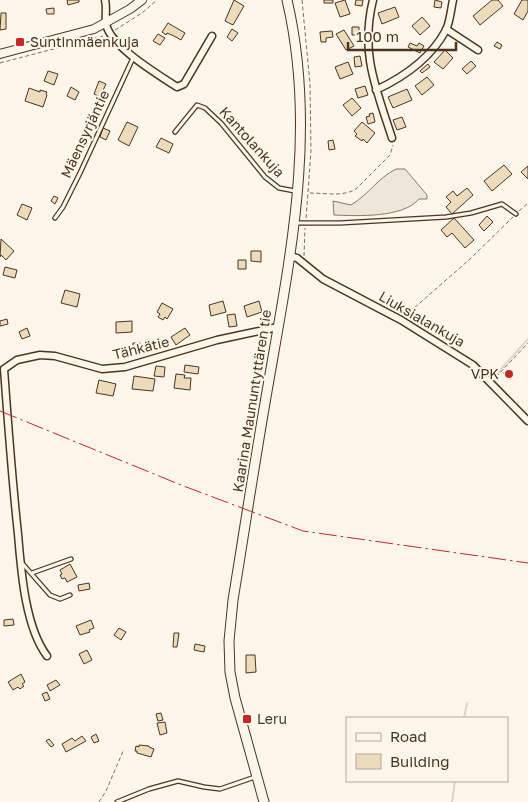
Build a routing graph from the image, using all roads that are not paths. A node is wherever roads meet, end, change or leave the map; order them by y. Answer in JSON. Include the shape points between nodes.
{"nodes":[{"id":1,"x":104,"y":0,"type":"edge"},
{"id":2,"x":142,"y":0,"type":"edge"},
{"id":3,"x":288,"y":0,"type":"edge"},
{"id":4,"x":373,"y":0,"type":"edge"},
{"id":5,"x":453,"y":0,"type":"edge"},
{"id":6,"x":106,"y":24,"type":"junction"},
{"id":7,"x":446,"y":29,"type":"junction"},
{"id":8,"x":212,"y":36,"type":"dead end"},
{"id":9,"x":478,"y":50,"type":"dead end"},
{"id":10,"x":0,"y":54,"type":"edge"},
{"id":11,"x":133,"y":58,"type":"junction"},
{"id":12,"x":376,"y":90,"type":"junction"},
{"id":13,"x":175,"y":132,"type":"dead end"},
{"id":14,"x":392,"y":138,"type":"road end"},
{"id":15,"x":298,"y":191,"type":"junction"},
{"id":16,"x":516,"y":214,"type":"road end"},
{"id":17,"x":54,"y":218,"type":"dead end"},
{"id":18,"x":294,"y":223,"type":"junction"},
{"id":19,"x":290,"y":256,"type":"junction"},
{"id":20,"x":278,"y":326,"type":"junction"},
{"id":21,"x":2,"y":371,"type":"edge"},
{"id":22,"x":528,"y":421,"type":"edge"},
{"id":23,"x":71,"y":559,"type":"dead end"},
{"id":24,"x":20,"y":561,"type":"junction"},
{"id":25,"x":32,"y":573,"type":"junction"},
{"id":26,"x":70,"y":595,"type":"dead end"},
{"id":27,"x":47,"y":656,"type":"dead end"},
{"id":28,"x":257,"y":777,"type":"junction"},
{"id":29,"x":117,"y":802,"type":"edge"},
{"id":30,"x":264,"y":802,"type":"edge"}],
"edges":[{"from":1,"to":6,"type":"street"},
{"from":2,"to":6,"type":"street"},
{"from":3,"to":15,"type":"main road","name":"Kaarina Maununtyttären tie","via":[[294,27],[301,107]]},
{"from":4,"to":12,"type":"street","via":[[367,37],[370,71]]},
{"from":5,"to":7,"type":"street"},
{"from":6,"to":10,"type":"street","via":[[73,36]]},
{"from":6,"to":11,"type":"street"},
{"from":7,"to":9,"type":"street"},
{"from":7,"to":12,"type":"street","via":[[429,56]]},
{"from":8,"to":11,"type":"street","via":[[184,84],[176,87]]},
{"from":11,"to":17,"type":"lane","name":"Mäensyrjäntie","via":[[80,174]]},
{"from":12,"to":14,"type":"street"},
{"from":13,"to":15,"type":"lane","name":"Kantolankuja","via":[[197,105],[205,108],[265,177],[279,188]]},
{"from":15,"to":18,"type":"main road","name":"Kaarina Maununtyttären tie"},
{"from":16,"to":18,"type":"lane","via":[[502,204],[446,217]]},
{"from":18,"to":19,"type":"main road","name":"Kaarina Maununtyttären tie"},
{"from":19,"to":20,"type":"main road","name":"Kaarina Maununtyttären tie"},
{"from":19,"to":22,"type":"street","name":"Liuksialankuja","via":[[323,279],[401,320],[473,364]]},
{"from":20,"to":21,"type":"street","name":"Tähkätie","via":[[125,367],[102,369],[40,355],[18,360]]},
{"from":20,"to":28,"type":"main road","name":"Kaarina Maununtyttären tie","via":[[228,641],[235,698]]},
{"from":21,"to":24,"type":"street","name":"Tähkätie"},
{"from":23,"to":25,"type":"lane"},
{"from":24,"to":25,"type":"lane"},
{"from":24,"to":27,"type":"street","name":"Tähkätie","via":[[30,619],[39,645]]},
{"from":25,"to":26,"type":"lane","via":[[50,595],[60,599]]},
{"from":28,"to":29,"type":"lane","via":[[220,789],[178,781]]},
{"from":28,"to":30,"type":"main road","name":"Kaarina Maununtyttären tie"}]}
